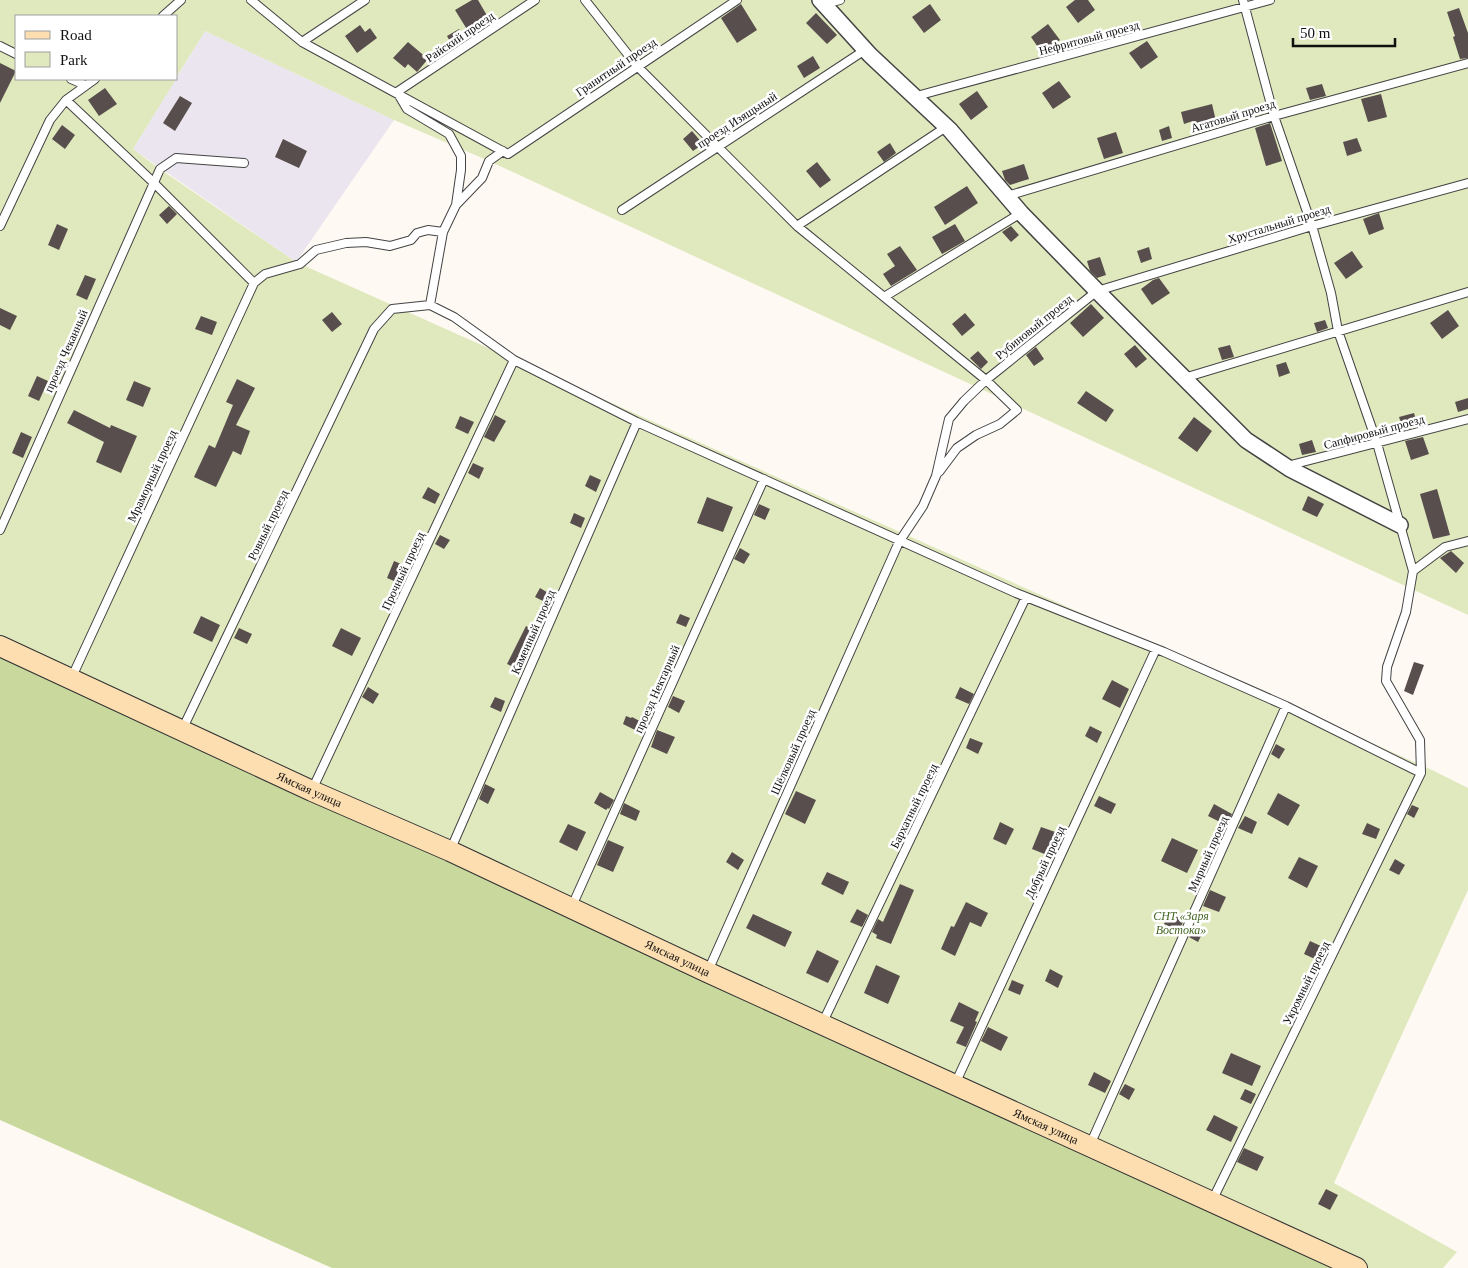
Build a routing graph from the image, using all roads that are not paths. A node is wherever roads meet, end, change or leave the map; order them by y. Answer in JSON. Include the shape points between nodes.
{"nodes":[{"id":1,"x":181,"y":0,"type":"edge"},
{"id":2,"x":251,"y":0,"type":"edge"},
{"id":3,"x":365,"y":0,"type":"edge"},
{"id":4,"x":535,"y":0,"type":"edge"},
{"id":5,"x":585,"y":0,"type":"edge"},
{"id":6,"x":737,"y":0,"type":"edge"},
{"id":7,"x":840,"y":0,"type":"edge"},
{"id":8,"x":1270,"y":0,"type":"edge"},
{"id":9,"x":822,"y":2,"type":"edge"},
{"id":10,"x":1244,"y":4,"type":"edge"},
{"id":11,"x":164,"y":15,"type":"edge"},
{"id":12,"x":302,"y":42,"type":"junction"},
{"id":13,"x":0,"y":46,"type":"edge"},
{"id":14,"x":865,"y":50,"type":"junction"},
{"id":15,"x":15,"y":54,"type":"edge"},
{"id":16,"x":1468,"y":63,"type":"edge"},
{"id":17,"x":636,"y":66,"type":"junction"},
{"id":18,"x":73,"y":80,"type":"edge"},
{"id":19,"x":94,"y":80,"type":"edge"},
{"id":20,"x":85,"y":86,"type":"junction"},
{"id":21,"x":397,"y":92,"type":"junction"},
{"id":22,"x":913,"y":97,"type":"junction"},
{"id":23,"x":66,"y":100,"type":"junction"},
{"id":24,"x":1274,"y":116,"type":"junction"},
{"id":25,"x":946,"y":127,"type":"junction"},
{"id":26,"x":718,"y":146,"type":"junction"},
{"id":27,"x":506,"y":153,"type":"junction"},
{"id":28,"x":244,"y":164,"type":"dead end"},
{"id":29,"x":153,"y":182,"type":"junction"},
{"id":30,"x":1468,"y":183,"type":"edge"},
{"id":31,"x":1007,"y":196,"type":"junction"},
{"id":32,"x":456,"y":205,"type":"junction"},
{"id":33,"x":622,"y":210,"type":"dead end"},
{"id":34,"x":1020,"y":213,"type":"junction"},
{"id":35,"x":0,"y":226,"type":"edge"},
{"id":36,"x":797,"y":226,"type":"junction"},
{"id":37,"x":1312,"y":226,"type":"junction"},
{"id":38,"x":443,"y":232,"type":"junction"},
{"id":39,"x":254,"y":283,"type":"junction"},
{"id":40,"x":1097,"y":291,"type":"junction"},
{"id":41,"x":1468,"y":292,"type":"edge"},
{"id":42,"x":884,"y":297,"type":"junction"},
{"id":43,"x":430,"y":305,"type":"junction"},
{"id":44,"x":1338,"y":331,"type":"junction"},
{"id":45,"x":514,"y":360,"type":"junction"},
{"id":46,"x":1184,"y":378,"type":"junction"},
{"id":47,"x":986,"y":380,"type":"junction"},
{"id":48,"x":1468,"y":418,"type":"edge"},
{"id":49,"x":637,"y":422,"type":"junction"},
{"id":50,"x":1377,"y":443,"type":"junction"},
{"id":51,"x":1285,"y":466,"type":"junction"},
{"id":52,"x":936,"y":476,"type":"junction"},
{"id":53,"x":764,"y":479,"type":"junction"},
{"id":54,"x":1400,"y":525,"type":"junction"},
{"id":55,"x":0,"y":530,"type":"edge"},
{"id":56,"x":1468,"y":541,"type":"edge"},
{"id":57,"x":899,"y":542,"type":"junction"},
{"id":58,"x":1413,"y":571,"type":"junction"},
{"id":59,"x":1026,"y":597,"type":"junction"},
{"id":60,"x":0,"y":646,"type":"edge"},
{"id":61,"x":1156,"y":649,"type":"junction"},
{"id":62,"x":71,"y":679,"type":"junction"},
{"id":63,"x":1286,"y":706,"type":"junction"},
{"id":64,"x":182,"y":731,"type":"junction"},
{"id":65,"x":1422,"y":773,"type":"junction"},
{"id":66,"x":312,"y":791,"type":"junction"},
{"id":67,"x":450,"y":851,"type":"junction"},
{"id":68,"x":571,"y":908,"type":"junction"},
{"id":69,"x":707,"y":972,"type":"junction"},
{"id":70,"x":822,"y":1024,"type":"junction"},
{"id":71,"x":955,"y":1084,"type":"junction"},
{"id":72,"x":1089,"y":1147,"type":"junction"},
{"id":73,"x":1211,"y":1202,"type":"junction"},
{"id":74,"x":1357,"y":1268,"type":"edge"}],
"edges":[{"from":1,"to":11,"type":"lane"},
{"from":2,"to":12,"type":"lane"},
{"from":3,"to":12,"type":"lane"},
{"from":4,"to":21,"type":"lane","name":"Райский проезд"},
{"from":5,"to":17,"type":"lane"},
{"from":6,"to":17,"type":"lane","name":"Гранитный проезд"},
{"from":7,"to":9,"type":"lane"},
{"from":8,"to":10,"type":"lane","name":"Нефритовый проезд"},
{"from":9,"to":14,"type":"street"},
{"from":10,"to":22,"type":"lane","name":"Нефритовый проезд"},
{"from":10,"to":24,"type":"lane"},
{"from":12,"to":21,"type":"lane"},
{"from":13,"to":15,"type":"lane"},
{"from":14,"to":22,"type":"street"},
{"from":14,"to":26,"type":"lane","name":"проезд Изящьный"},
{"from":16,"to":24,"type":"lane","name":"Агатовый проезд"},
{"from":17,"to":26,"type":"lane"},
{"from":17,"to":27,"type":"lane","name":"Гранитный проезд"},
{"from":18,"to":20,"type":"lane"},
{"from":19,"to":20,"type":"lane"},
{"from":20,"to":23,"type":"lane"},
{"from":21,"to":27,"type":"lane"},
{"from":21,"to":32,"type":"lane","via":[[407,109],[449,134],[461,156]]},
{"from":22,"to":25,"type":"street"},
{"from":23,"to":29,"type":"lane"},
{"from":23,"to":35,"type":"lane","via":[[50,120]]},
{"from":24,"to":31,"type":"lane","name":"Агатовый проезд"},
{"from":24,"to":37,"type":"lane"},
{"from":25,"to":31,"type":"street"},
{"from":25,"to":36,"type":"lane"},
{"from":26,"to":33,"type":"lane","name":"проезд Изящьный"},
{"from":26,"to":36,"type":"lane"},
{"from":27,"to":32,"type":"lane","name":"Гранитный проезд","via":[[489,161],[482,178]]},
{"from":28,"to":29,"type":"lane","name":"проезд Чеканный","via":[[176,158],[160,169]]},
{"from":29,"to":39,"type":"lane"},
{"from":29,"to":55,"type":"lane","name":"проезд Чеканный"},
{"from":30,"to":37,"type":"lane","name":"Хрустальный проезд"},
{"from":31,"to":34,"type":"street"},
{"from":32,"to":38,"type":"lane"},
{"from":34,"to":40,"type":"street"},
{"from":34,"to":42,"type":"lane"},
{"from":36,"to":42,"type":"lane"},
{"from":37,"to":40,"type":"lane","name":"Хрустальный проезд"},
{"from":37,"to":44,"type":"lane","via":[[1331,292]]},
{"from":38,"to":39,"type":"lane","via":[[428,230],[417,233],[411,240],[390,246],[346,242],[316,250],[300,264],[264,274]]},
{"from":38,"to":43,"type":"lane"},
{"from":39,"to":62,"type":"lane","name":"Мраморный проезд"},
{"from":40,"to":46,"type":"street"},
{"from":40,"to":47,"type":"lane","name":"Рубиновый проезд"},
{"from":41,"to":44,"type":"lane"},
{"from":42,"to":47,"type":"lane"},
{"from":43,"to":45,"type":"lane","via":[[454,317]]},
{"from":43,"to":64,"type":"lane","name":"Ровный проезд","via":[[392,309],[374,329]]},
{"from":44,"to":46,"type":"lane"},
{"from":44,"to":50,"type":"lane"},
{"from":45,"to":49,"type":"lane"},
{"from":45,"to":66,"type":"lane","name":"Прочный проезд"},
{"from":46,"to":51,"type":"street","via":[[1246,440]]},
{"from":47,"to":52,"type":"lane","name":"Рубиновый проезд","via":[[949,419]]},
{"from":47,"to":52,"type":"lane","via":[[1017,410],[1000,424],[956,448]]},
{"from":48,"to":50,"type":"lane","name":"Сапфировый проезд"},
{"from":49,"to":53,"type":"lane"},
{"from":49,"to":67,"type":"lane","name":"Каменный проезд"},
{"from":50,"to":51,"type":"lane","name":"Сапфировый проезд"},
{"from":50,"to":54,"type":"lane"},
{"from":51,"to":54,"type":"street"},
{"from":52,"to":57,"type":"lane","name":"Шёлковый проезд","via":[[923,506]]},
{"from":53,"to":57,"type":"lane"},
{"from":53,"to":68,"type":"lane","name":"проезд Нектарный"},
{"from":54,"to":58,"type":"lane"},
{"from":56,"to":58,"type":"lane","via":[[1445,547]]},
{"from":57,"to":59,"type":"lane"},
{"from":57,"to":69,"type":"lane","name":"Шёлковый проезд"},
{"from":58,"to":65,"type":"lane","via":[[1406,612],[1387,666],[1386,681],[1420,740]]},
{"from":59,"to":61,"type":"lane"},
{"from":59,"to":70,"type":"lane","name":"Бархатный проезд"},
{"from":60,"to":62,"type":"street","name":"Ямская улица"},
{"from":61,"to":63,"type":"lane"},
{"from":61,"to":71,"type":"lane","name":"Добрый проезд"},
{"from":62,"to":64,"type":"street","name":"Ямская улица"},
{"from":63,"to":65,"type":"lane"},
{"from":63,"to":72,"type":"lane","name":"Мирный проезд"},
{"from":64,"to":66,"type":"street","name":"Ямская улица"},
{"from":65,"to":73,"type":"lane","name":"Укромный проезд"},
{"from":66,"to":67,"type":"street","name":"Ямская улица"},
{"from":67,"to":68,"type":"street","name":"Ямская улица"},
{"from":68,"to":69,"type":"street","name":"Ямская улица"},
{"from":69,"to":70,"type":"street","name":"Ямская улица"},
{"from":70,"to":71,"type":"street","name":"Ямская улица"},
{"from":71,"to":72,"type":"street","name":"Ямская улица"},
{"from":72,"to":73,"type":"street","name":"Ямская улица"},
{"from":73,"to":74,"type":"street","name":"Ямская улица"}]}
